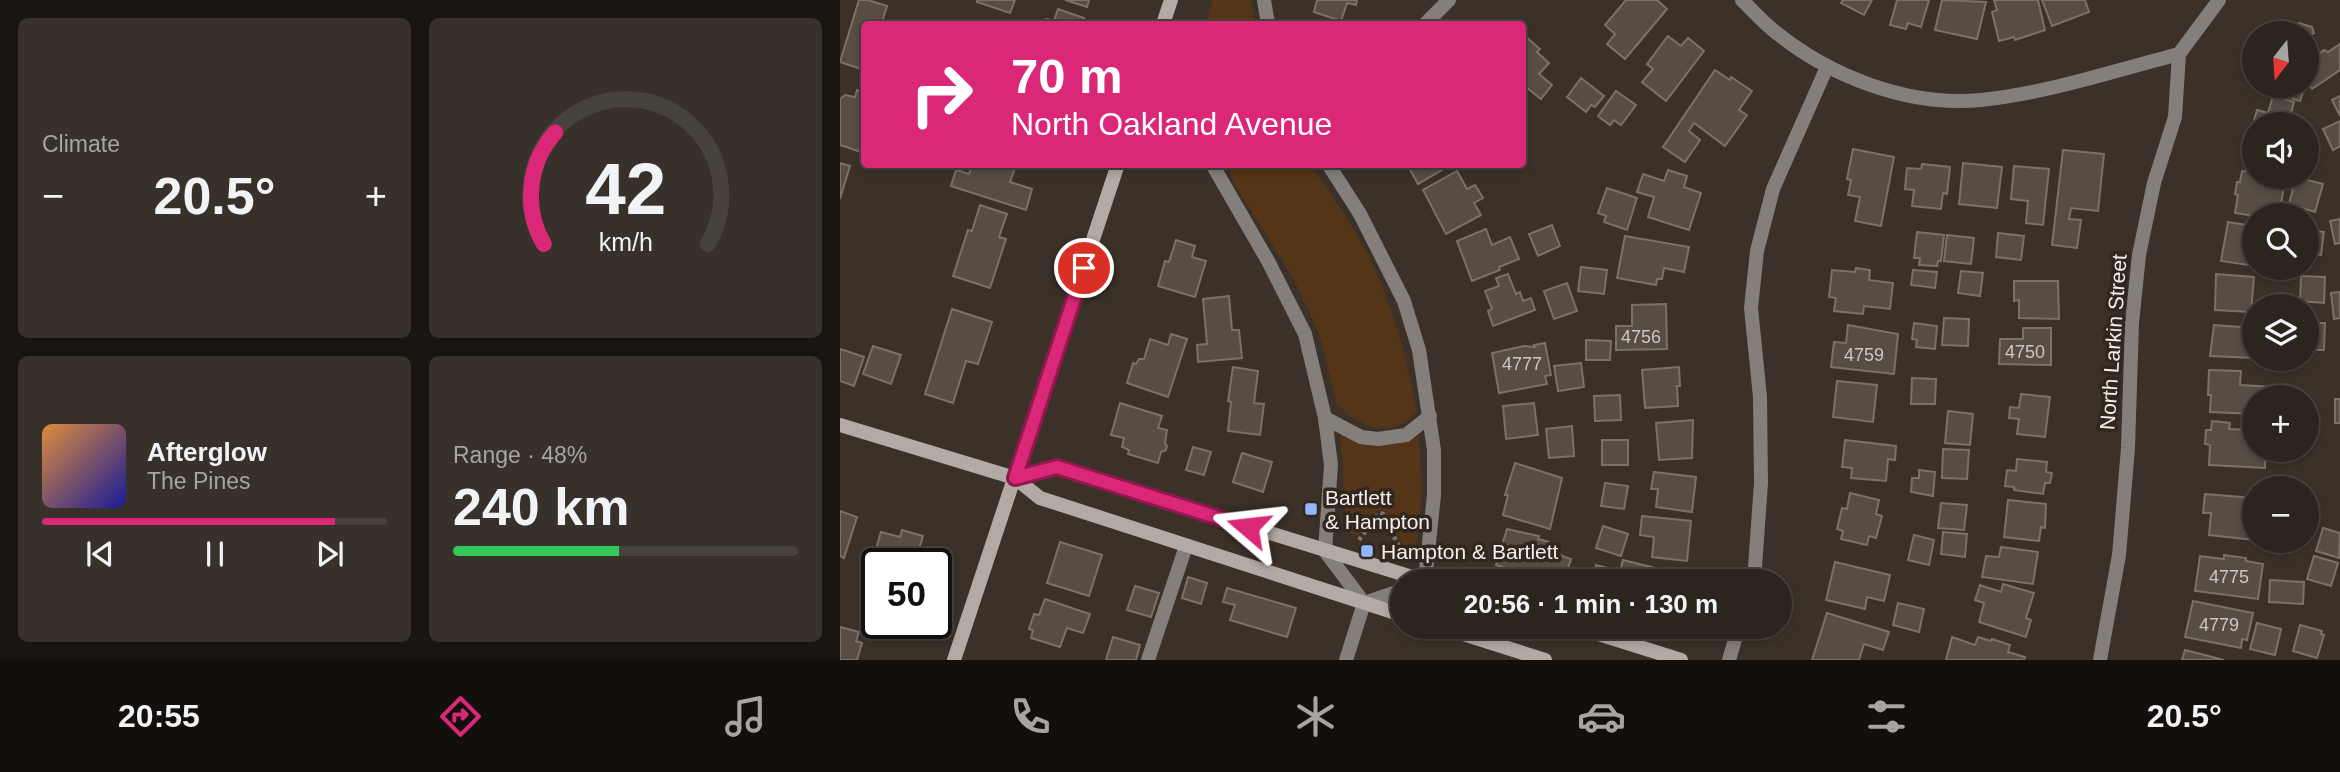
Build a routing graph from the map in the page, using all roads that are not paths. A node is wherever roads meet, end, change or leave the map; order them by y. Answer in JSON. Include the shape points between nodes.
{"nodes":[{"id":1,"x":1171,"y":0,"type":"edge"},
{"id":2,"x":1264,"y":0,"type":"edge"},
{"id":3,"x":1449,"y":0,"type":"edge"},
{"id":4,"x":1742,"y":0,"type":"edge"},
{"id":5,"x":2219,"y":0,"type":"edge"},
{"id":6,"x":1164,"y":21,"type":"edge"},
{"id":7,"x":1268,"y":21,"type":"edge"},
{"id":8,"x":1428,"y":21,"type":"edge"},
{"id":9,"x":2179,"y":54,"type":"junction"},
{"id":10,"x":1827,"y":67,"type":"junction"},
{"id":11,"x":1117,"y":168,"type":"edge"},
{"id":12,"x":1214,"y":168,"type":"edge"},
{"id":13,"x":1331,"y":168,"type":"edge"},
{"id":14,"x":1430,"y":416,"type":"junction"},
{"id":15,"x":1325,"y":418,"type":"junction"},
{"id":16,"x":840,"y":425,"type":"edge"},
{"id":17,"x":1015,"y":478,"type":"junction"},
{"id":18,"x":1186,"y":546,"type":"junction"},
{"id":19,"x":1325,"y":551,"type":"junction"},
{"id":20,"x":1426,"y":569,"type":"edge"},
{"id":21,"x":1755,"y":569,"type":"edge"},
{"id":22,"x":1390,"y":570,"type":"edge"},
{"id":23,"x":1390,"y":594,"type":"edge"},
{"id":24,"x":1364,"y":603,"type":"junction"},
{"id":25,"x":1390,"y":611,"type":"edge"},
{"id":26,"x":1478,"y":639,"type":"edge"},
{"id":27,"x":1614,"y":639,"type":"edge"},
{"id":28,"x":1735,"y":639,"type":"edge"},
{"id":29,"x":1539,"y":659,"type":"edge"},
{"id":30,"x":954,"y":660,"type":"edge"},
{"id":31,"x":1148,"y":660,"type":"edge"},
{"id":32,"x":1346,"y":660,"type":"edge"},
{"id":33,"x":1681,"y":660,"type":"edge"},
{"id":34,"x":1729,"y":660,"type":"edge"},
{"id":35,"x":2100,"y":660,"type":"edge"}],
"edges":[{"from":1,"to":6,"type":"main road"},
{"from":2,"to":7,"type":"street"},
{"from":3,"to":8,"type":"street"},
{"from":4,"to":10,"type":"street","via":[[1773,30]]},
{"from":5,"to":9,"type":"street"},
{"from":9,"to":10,"type":"street","via":[[2029,93],[1978,100],[1926,98],[1881,89]]},
{"from":9,"to":35,"type":"street","name":"North Larkin Street","via":[[2175,117],[2154,183],[2139,254],[2119,555]]},
{"from":10,"to":21,"type":"street","via":[[1773,189],[1757,251],[1751,308],[1760,397],[1761,483]]},
{"from":11,"to":17,"type":"main road"},
{"from":12,"to":15,"type":"street","via":[[1305,334]]},
{"from":13,"to":14,"type":"street","via":[[1360,214],[1404,301],[1419,350]]},
{"from":14,"to":15,"type":"street","via":[[1406,435],[1378,439],[1361,437]]},
{"from":14,"to":20,"type":"street","via":[[1434,495]]},
{"from":15,"to":19,"type":"street","via":[[1331,465]]},
{"from":16,"to":17,"type":"main road"},
{"from":17,"to":18,"type":"main road","via":[[1040,498]]},
{"from":17,"to":19,"type":"main road","via":[[1057,467]]},
{"from":17,"to":30,"type":"main road"},
{"from":18,"to":24,"type":"main road"},
{"from":18,"to":31,"type":"street"},
{"from":19,"to":22,"type":"main road"},
{"from":19,"to":24,"type":"street"},
{"from":23,"to":24,"type":"street"},
{"from":24,"to":25,"type":"main road"},
{"from":24,"to":32,"type":"street"},
{"from":26,"to":29,"type":"main road"},
{"from":27,"to":33,"type":"main road"},
{"from":28,"to":34,"type":"street"}]}
